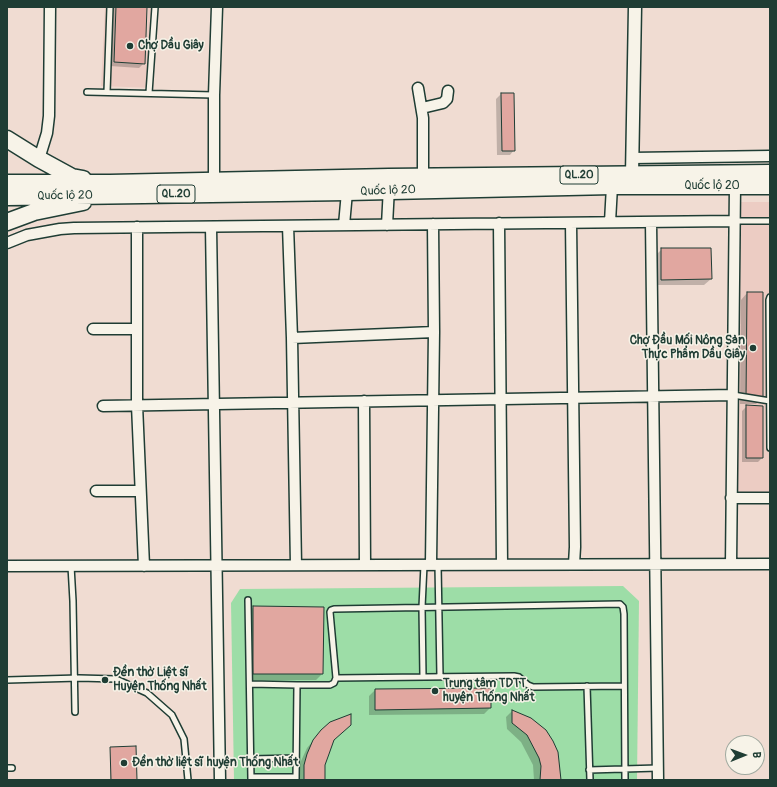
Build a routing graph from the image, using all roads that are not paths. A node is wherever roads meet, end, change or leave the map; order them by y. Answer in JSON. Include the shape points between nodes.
{"nodes":[{"id":1,"x":50,"y":7,"type":"edge"},
{"id":2,"x":110,"y":7,"type":"edge"},
{"id":3,"x":155,"y":7,"type":"edge"},
{"id":4,"x":217,"y":7,"type":"edge"},
{"id":5,"x":635,"y":7,"type":"edge"},
{"id":6,"x":418,"y":88,"type":"dead end"},
{"id":7,"x":448,"y":91,"type":"dead end"},
{"id":8,"x":87,"y":92,"type":"dead end"},
{"id":9,"x":107,"y":92,"type":"junction"},
{"id":10,"x":149,"y":93,"type":"junction"},
{"id":11,"x":214,"y":95,"type":"junction"},
{"id":12,"x":422,"y":108,"type":"junction"},
{"id":13,"x":7,"y":138,"type":"edge"},
{"id":14,"x":770,"y":156,"type":"edge"},
{"id":15,"x":632,"y":158,"type":"junction"},
{"id":16,"x":39,"y":159,"type":"junction"},
{"id":17,"x":770,"y":173,"type":"edge"},
{"id":18,"x":632,"y":175,"type":"junction"},
{"id":19,"x":423,"y":176,"type":"junction"},
{"id":20,"x":214,"y":181,"type":"junction"},
{"id":21,"x":7,"y":183,"type":"edge"},
{"id":22,"x":389,"y":184,"type":"junction"},
{"id":23,"x":612,"y":186,"type":"junction"},
{"id":24,"x":735,"y":186,"type":"junction"},
{"id":25,"x":770,"y":186,"type":"edge"},
{"id":26,"x":110,"y":189,"type":"junction"},
{"id":27,"x":347,"y":192,"type":"junction"},
{"id":28,"x":7,"y":197,"type":"edge"},
{"id":29,"x":734,"y":221,"type":"junction"},
{"id":30,"x":770,"y":221,"type":"edge"},
{"id":31,"x":7,"y":222,"type":"edge"},
{"id":32,"x":610,"y":222,"type":"junction"},
{"id":33,"x":650,"y":222,"type":"junction"},
{"id":34,"x":571,"y":223,"type":"junction"},
{"id":35,"x":433,"y":224,"type":"junction"},
{"id":36,"x":499,"y":224,"type":"junction"},
{"id":37,"x":344,"y":225,"type":"junction"},
{"id":38,"x":387,"y":225,"type":"junction"},
{"id":39,"x":288,"y":226,"type":"junction"},
{"id":40,"x":211,"y":227,"type":"junction"},
{"id":41,"x":137,"y":228,"type":"junction"},
{"id":42,"x":7,"y":244,"type":"edge"},
{"id":43,"x":770,"y":297,"type":"edge"},
{"id":44,"x":137,"y":329,"type":"junction"},
{"id":45,"x":93,"y":330,"type":"dead end"},
{"id":46,"x":434,"y":332,"type":"junction"},
{"id":47,"x":292,"y":338,"type":"junction"},
{"id":48,"x":733,"y":396,"type":"junction"},
{"id":49,"x":653,"y":397,"type":"junction"},
{"id":50,"x":573,"y":398,"type":"junction"},
{"id":51,"x":501,"y":399,"type":"junction"},
{"id":52,"x":433,"y":400,"type":"junction"},
{"id":53,"x":770,"y":401,"type":"edge"},
{"id":54,"x":364,"y":402,"type":"junction"},
{"id":55,"x":292,"y":403,"type":"junction"},
{"id":56,"x":214,"y":404,"type":"junction"},
{"id":57,"x":137,"y":405,"type":"junction"},
{"id":58,"x":103,"y":406,"type":"dead end"},
{"id":59,"x":770,"y":448,"type":"edge"},
{"id":60,"x":96,"y":491,"type":"dead end"},
{"id":61,"x":140,"y":491,"type":"junction"},
{"id":62,"x":731,"y":498,"type":"junction"},
{"id":63,"x":770,"y":498,"type":"edge"},
{"id":64,"x":431,"y":564,"type":"junction"},
{"id":65,"x":502,"y":564,"type":"junction"},
{"id":66,"x":574,"y":564,"type":"junction"},
{"id":67,"x":655,"y":564,"type":"junction"},
{"id":68,"x":731,"y":564,"type":"junction"},
{"id":69,"x":770,"y":564,"type":"edge"},
{"id":70,"x":216,"y":565,"type":"junction"},
{"id":71,"x":296,"y":565,"type":"junction"},
{"id":72,"x":365,"y":565,"type":"junction"},
{"id":73,"x":7,"y":566,"type":"edge"},
{"id":74,"x":71,"y":566,"type":"junction"},
{"id":75,"x":144,"y":566,"type":"junction"},
{"id":76,"x":248,"y":600,"type":"dead end"},
{"id":77,"x":422,"y":607,"type":"junction"},
{"id":78,"x":439,"y":607,"type":"junction"},
{"id":79,"x":423,"y":676,"type":"junction"},
{"id":80,"x":440,"y":676,"type":"junction"},
{"id":81,"x":74,"y":678,"type":"junction"},
{"id":82,"x":336,"y":678,"type":"junction"},
{"id":83,"x":7,"y":680,"type":"edge"},
{"id":84,"x":250,"y":684,"type":"junction"},
{"id":85,"x":297,"y":685,"type":"junction"},
{"id":86,"x":587,"y":686,"type":"junction"},
{"id":87,"x":624,"y":686,"type":"junction"},
{"id":88,"x":75,"y":712,"type":"dead end"},
{"id":89,"x":296,"y":758,"type":"junction"},
{"id":90,"x":251,"y":759,"type":"junction"},
{"id":91,"x":658,"y":768,"type":"junction"},
{"id":92,"x":625,"y":769,"type":"junction"},
{"id":93,"x":589,"y":770,"type":"junction"},
{"id":94,"x":251,"y":779,"type":"edge"},
{"id":95,"x":296,"y":779,"type":"edge"},
{"id":96,"x":188,"y":780,"type":"edge"},
{"id":97,"x":220,"y":780,"type":"edge"},
{"id":98,"x":590,"y":780,"type":"edge"},
{"id":99,"x":626,"y":780,"type":"edge"},
{"id":100,"x":658,"y":780,"type":"edge"}],
"edges":[{"from":1,"to":16,"type":"street","via":[[49,116]]},
{"from":2,"to":9,"type":"lane"},
{"from":3,"to":10,"type":"lane"},
{"from":4,"to":11,"type":"street"},
{"from":5,"to":15,"type":"street"},
{"from":6,"to":12,"type":"street"},
{"from":7,"to":12,"type":"street","via":[[447,99],[443,103]]},
{"from":8,"to":9,"type":"lane"},
{"from":9,"to":10,"type":"lane"},
{"from":10,"to":11,"type":"lane"},
{"from":11,"to":20,"type":"street"},
{"from":12,"to":19,"type":"street"},
{"from":13,"to":16,"type":"highway","number":"QL.20"},
{"from":14,"to":15,"type":"street"},
{"from":15,"to":18,"type":"street"},
{"from":16,"to":26,"type":"highway","number":"QL.20","via":[[72,177]]},
{"from":17,"to":18,"type":"highway","name":"Quốc lộ 20","number":"QL.20"},
{"from":18,"to":19,"type":"highway","name":"Quốc lộ 20","number":"QL.20"},
{"from":19,"to":22,"type":"highway","name":"Quốc lộ 20","number":"QL.20"},
{"from":20,"to":22,"type":"highway","name":"Quốc lộ 20","number":"QL.20"},
{"from":20,"to":26,"type":"highway","name":"Quốc lộ 20","number":"QL.20"},
{"from":21,"to":26,"type":"highway","name":"Quốc lộ 20","number":"QL.20"},
{"from":22,"to":23,"type":"highway","name":"Quốc lộ 20","number":"QL.20"},
{"from":22,"to":27,"type":"highway","name":"Quốc lộ 20","number":"QL.20"},
{"from":22,"to":38,"type":"street"},
{"from":23,"to":24,"type":"highway","name":"Quốc lộ 20","number":"QL.20"},
{"from":23,"to":32,"type":"street"},
{"from":24,"to":25,"type":"highway","name":"Quốc lộ 20","number":"QL.20"},
{"from":24,"to":29,"type":"street"},
{"from":26,"to":27,"type":"highway","name":"Quốc lộ 20","number":"QL.20"},
{"from":26,"to":28,"type":"highway","name":"Quốc lộ 20","number":"QL.20"},
{"from":26,"to":31,"type":"highway","number":"QL.20","via":[[67,206],[34,212]]},
{"from":27,"to":37,"type":"street"},
{"from":29,"to":30,"type":"lane"},
{"from":29,"to":33,"type":"street"},
{"from":29,"to":48,"type":"street"},
{"from":32,"to":33,"type":"street"},
{"from":32,"to":34,"type":"street"},
{"from":33,"to":49,"type":"street"},
{"from":34,"to":36,"type":"street"},
{"from":34,"to":50,"type":"street"},
{"from":35,"to":36,"type":"street"},
{"from":35,"to":38,"type":"street"},
{"from":35,"to":46,"type":"street"},
{"from":36,"to":51,"type":"street"},
{"from":37,"to":38,"type":"street"},
{"from":37,"to":39,"type":"street"},
{"from":39,"to":40,"type":"street"},
{"from":39,"to":47,"type":"street"},
{"from":40,"to":41,"type":"street"},
{"from":40,"to":56,"type":"street"},
{"from":41,"to":42,"type":"street","via":[[60,229],[27,235]]},
{"from":41,"to":44,"type":"street"},
{"from":43,"to":53,"type":"lane"},
{"from":44,"to":45,"type":"street"},
{"from":44,"to":57,"type":"street"},
{"from":46,"to":47,"type":"street"},
{"from":46,"to":52,"type":"street"},
{"from":47,"to":55,"type":"street"},
{"from":48,"to":49,"type":"street"},
{"from":48,"to":53,"type":"lane"},
{"from":48,"to":62,"type":"street"},
{"from":49,"to":50,"type":"street"},
{"from":49,"to":67,"type":"street"},
{"from":50,"to":51,"type":"street"},
{"from":50,"to":66,"type":"street"},
{"from":51,"to":52,"type":"street"},
{"from":51,"to":65,"type":"street"},
{"from":52,"to":54,"type":"street"},
{"from":52,"to":64,"type":"street"},
{"from":53,"to":59,"type":"lane"},
{"from":54,"to":55,"type":"street"},
{"from":54,"to":72,"type":"street"},
{"from":55,"to":56,"type":"street"},
{"from":55,"to":71,"type":"street"},
{"from":56,"to":57,"type":"street"},
{"from":56,"to":70,"type":"street"},
{"from":57,"to":58,"type":"street"},
{"from":57,"to":61,"type":"street"},
{"from":60,"to":61,"type":"street"},
{"from":61,"to":75,"type":"street"},
{"from":62,"to":63,"type":"street"},
{"from":62,"to":68,"type":"street"},
{"from":64,"to":65,"type":"street"},
{"from":64,"to":72,"type":"street"},
{"from":64,"to":77,"type":"lane"},
{"from":64,"to":78,"type":"lane"},
{"from":65,"to":66,"type":"street"},
{"from":66,"to":67,"type":"street"},
{"from":67,"to":68,"type":"street"},
{"from":67,"to":91,"type":"street"},
{"from":68,"to":69,"type":"street"},
{"from":70,"to":71,"type":"street"},
{"from":70,"to":75,"type":"street"},
{"from":70,"to":97,"type":"street"},
{"from":71,"to":72,"type":"street"},
{"from":73,"to":74,"type":"street"},
{"from":74,"to":75,"type":"street"},
{"from":74,"to":81,"type":"lane"},
{"from":76,"to":84,"type":"lane"},
{"from":77,"to":78,"type":"lane"},
{"from":77,"to":79,"type":"lane"},
{"from":77,"to":82,"type":"lane","via":[[331,610]]},
{"from":78,"to":80,"type":"lane"},
{"from":78,"to":87,"type":"lane","via":[[620,604],[624,614]]},
{"from":79,"to":80,"type":"lane"},
{"from":79,"to":82,"type":"lane"},
{"from":80,"to":86,"type":"lane","via":[[514,676],[533,687]]},
{"from":81,"to":83,"type":"lane"},
{"from":81,"to":88,"type":"lane"},
{"from":81,"to":96,"type":"lane","via":[[116,679],[148,693],[172,715],[184,739]]},
{"from":82,"to":85,"type":"lane","via":[[330,685]]},
{"from":84,"to":85,"type":"lane"},
{"from":84,"to":90,"type":"lane"},
{"from":85,"to":89,"type":"lane"},
{"from":86,"to":87,"type":"lane"},
{"from":86,"to":93,"type":"lane"},
{"from":87,"to":92,"type":"lane"},
{"from":89,"to":90,"type":"lane"},
{"from":89,"to":95,"type":"lane"},
{"from":90,"to":94,"type":"lane"},
{"from":91,"to":92,"type":"lane"},
{"from":91,"to":100,"type":"street"},
{"from":92,"to":93,"type":"lane"},
{"from":92,"to":99,"type":"lane"},
{"from":93,"to":98,"type":"lane"},
{"from":94,"to":95,"type":"lane"}]}
